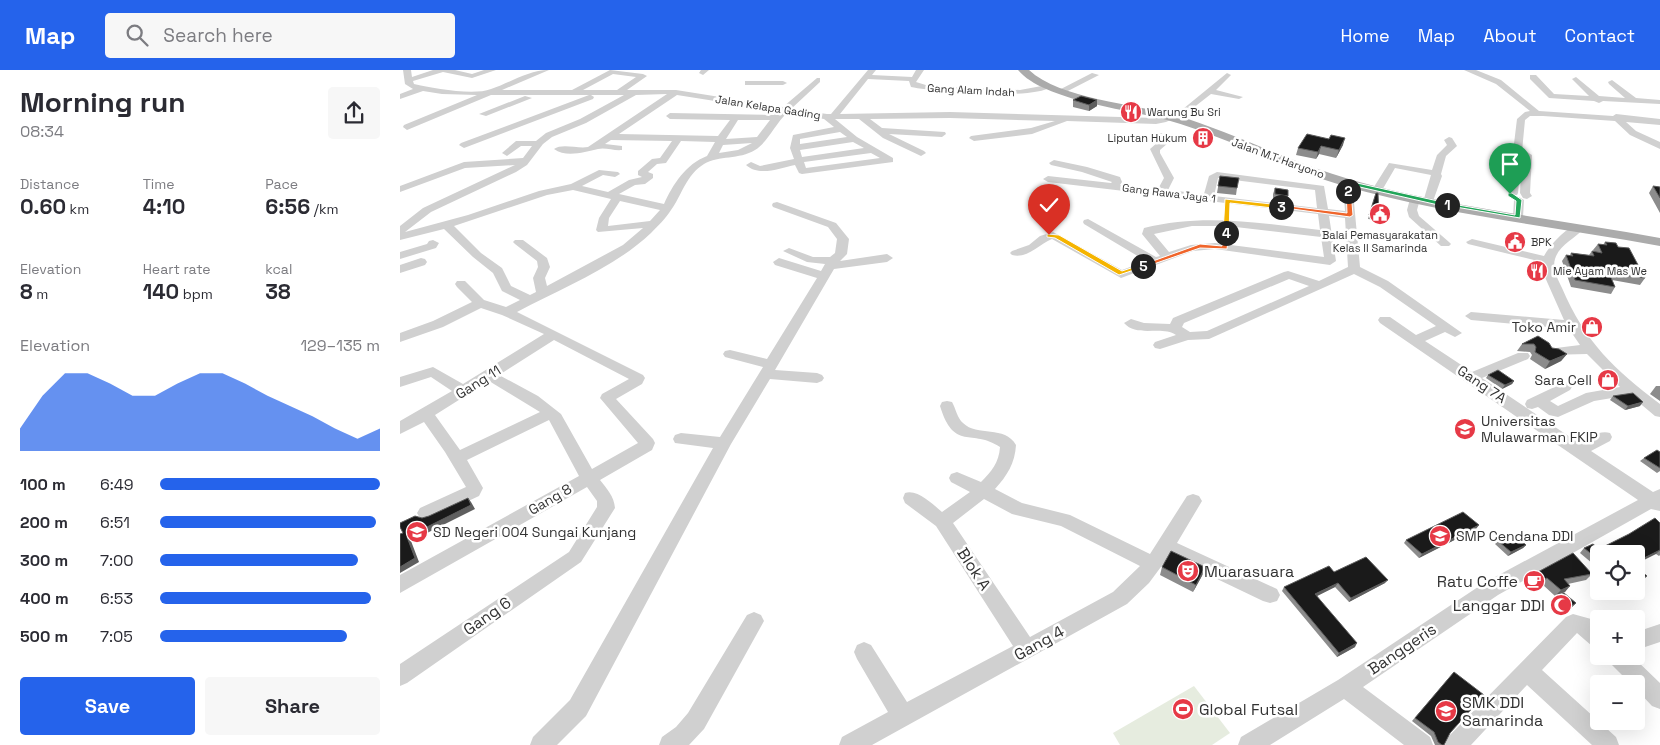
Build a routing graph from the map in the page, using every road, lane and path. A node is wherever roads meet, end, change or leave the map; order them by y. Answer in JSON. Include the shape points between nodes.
{"nodes":[{"id":1,"x":440,"y":70,"type":"edge"},
{"id":2,"x":446,"y":70,"type":"edge"},
{"id":3,"x":492,"y":70,"type":"edge"},
{"id":4,"x":545,"y":70,"type":"edge"},
{"id":5,"x":897,"y":70,"type":"edge"},
{"id":6,"x":920,"y":70,"type":"edge"},
{"id":7,"x":1023,"y":70,"type":"edge"},
{"id":8,"x":1468,"y":70,"type":"edge"},
{"id":9,"x":614,"y":71,"type":"edge"},
{"id":10,"x":870,"y":73,"type":"edge"},
{"id":11,"x":753,"y":74,"type":"dead end"},
{"id":12,"x":406,"y":75,"type":"edge"},
{"id":13,"x":1095,"y":75,"type":"dead end"},
{"id":14,"x":1227,"y":75,"type":"dead end"},
{"id":15,"x":1533,"y":77,"type":"dead end"},
{"id":16,"x":891,"y":78,"type":"junction"},
{"id":17,"x":913,"y":79,"type":"junction"},
{"id":18,"x":1576,"y":79,"type":"dead end"},
{"id":19,"x":817,"y":80,"type":"dead end"},
{"id":20,"x":1612,"y":82,"type":"dead end"},
{"id":21,"x":748,"y":83,"type":"junction"},
{"id":22,"x":783,"y":83,"type":"dead end"},
{"id":23,"x":1047,"y":87,"type":"junction"},
{"id":24,"x":422,"y":88,"type":"junction"},
{"id":25,"x":1061,"y":91,"type":"junction"},
{"id":26,"x":1209,"y":91,"type":"junction"},
{"id":27,"x":601,"y":92,"type":"junction"},
{"id":28,"x":618,"y":92,"type":"junction"},
{"id":29,"x":634,"y":92,"type":"junction"},
{"id":30,"x":676,"y":92,"type":"junction"},
{"id":31,"x":762,"y":92,"type":"dead end"},
{"id":32,"x":572,"y":93,"type":"junction"},
{"id":33,"x":582,"y":93,"type":"junction"},
{"id":34,"x":490,"y":94,"type":"junction"},
{"id":35,"x":539,"y":94,"type":"junction"},
{"id":36,"x":737,"y":96,"type":"junction"},
{"id":37,"x":400,"y":97,"type":"edge"},
{"id":38,"x":1239,"y":97,"type":"dead end"},
{"id":39,"x":1596,"y":98,"type":"junction"},
{"id":40,"x":1633,"y":100,"type":"junction"},
{"id":41,"x":448,"y":102,"type":"dead end"},
{"id":42,"x":1660,"y":102,"type":"edge"},
{"id":43,"x":464,"y":105,"type":"junction"},
{"id":44,"x":1604,"y":105,"type":"dead end"},
{"id":45,"x":785,"y":109,"type":"junction"},
{"id":46,"x":1537,"y":113,"type":"junction"},
{"id":47,"x":414,"y":114,"type":"dead end"},
{"id":48,"x":483,"y":114,"type":"dead end"},
{"id":49,"x":1554,"y":114,"type":"junction"},
{"id":50,"x":1614,"y":115,"type":"junction"},
{"id":51,"x":670,"y":116,"type":"dead end"},
{"id":52,"x":830,"y":116,"type":"junction"},
{"id":53,"x":861,"y":116,"type":"junction"},
{"id":54,"x":700,"y":117,"type":"junction"},
{"id":55,"x":1075,"y":117,"type":"junction"},
{"id":56,"x":432,"y":118,"type":"junction"},
{"id":57,"x":736,"y":118,"type":"junction"},
{"id":58,"x":776,"y":118,"type":"junction"},
{"id":59,"x":1171,"y":118,"type":"junction"},
{"id":60,"x":528,"y":120,"type":"junction"},
{"id":61,"x":1525,"y":121,"type":"junction"},
{"id":62,"x":1660,"y":122,"type":"edge"},
{"id":63,"x":496,"y":123,"type":"dead end"},
{"id":64,"x":407,"y":127,"type":"dead end"},
{"id":65,"x":562,"y":129,"type":"junction"},
{"id":66,"x":841,"y":129,"type":"junction"},
{"id":67,"x":878,"y":131,"type":"junction"},
{"id":68,"x":942,"y":134,"type":"dead end"},
{"id":69,"x":1161,"y":136,"type":"dead end"},
{"id":70,"x":610,"y":137,"type":"junction"},
{"id":71,"x":680,"y":138,"type":"junction"},
{"id":72,"x":974,"y":138,"type":"dead end"},
{"id":73,"x":854,"y":139,"type":"junction"},
{"id":74,"x":720,"y":140,"type":"junction"},
{"id":75,"x":760,"y":140,"type":"junction"},
{"id":76,"x":1449,"y":140,"type":"dead end"},
{"id":77,"x":464,"y":144,"type":"dead end"},
{"id":78,"x":539,"y":144,"type":"junction"},
{"id":79,"x":1660,"y":145,"type":"edge"},
{"id":80,"x":595,"y":146,"type":"junction"},
{"id":81,"x":620,"y":148,"type":"dead end"},
{"id":82,"x":795,"y":148,"type":"junction"},
{"id":83,"x":559,"y":149,"type":"dead end"},
{"id":84,"x":873,"y":150,"type":"junction"},
{"id":85,"x":507,"y":153,"type":"dead end"},
{"id":86,"x":920,"y":153,"type":"dead end"},
{"id":87,"x":712,"y":156,"type":"junction"},
{"id":88,"x":799,"y":160,"type":"junction"},
{"id":89,"x":524,"y":162,"type":"junction"},
{"id":90,"x":1054,"y":163,"type":"dead end"},
{"id":91,"x":538,"y":164,"type":"dead end"},
{"id":92,"x":752,"y":165,"type":"dead end"},
{"id":93,"x":615,"y":174,"type":"dead end"},
{"id":94,"x":1436,"y":174,"type":"junction"},
{"id":95,"x":1048,"y":179,"type":"dead end"},
{"id":96,"x":1348,"y":183,"type":"junction"},
{"id":97,"x":573,"y":187,"type":"junction"},
{"id":98,"x":1113,"y":187,"type":"junction"},
{"id":99,"x":400,"y":189,"type":"edge"},
{"id":100,"x":1377,"y":190,"type":"junction"},
{"id":101,"x":1162,"y":192,"type":"junction"},
{"id":102,"x":1186,"y":195,"type":"junction"},
{"id":103,"x":612,"y":197,"type":"junction"},
{"id":104,"x":1208,"y":198,"type":"junction"},
{"id":105,"x":1415,"y":199,"type":"junction"},
{"id":106,"x":1227,"y":201,"type":"junction"},
{"id":107,"x":1428,"y":202,"type":"junction"},
{"id":108,"x":778,"y":205,"type":"dead end"},
{"id":109,"x":1182,"y":207,"type":"dead end"},
{"id":110,"x":667,"y":208,"type":"junction"},
{"id":111,"x":1323,"y":212,"type":"junction"},
{"id":112,"x":1350,"y":215,"type":"junction"},
{"id":113,"x":1518,"y":217,"type":"junction"},
{"id":114,"x":1088,"y":222,"type":"dead end"},
{"id":115,"x":653,"y":224,"type":"junction"},
{"id":116,"x":448,"y":226,"type":"junction"},
{"id":117,"x":1578,"y":228,"type":"junction"},
{"id":118,"x":400,"y":231,"type":"edge"},
{"id":119,"x":1326,"y":234,"type":"junction"},
{"id":120,"x":1226,"y":235,"type":"junction"},
{"id":121,"x":400,"y":237,"type":"edge"},
{"id":122,"x":519,"y":242,"type":"dead end"},
{"id":123,"x":1472,"y":242,"type":"dead end"},
{"id":124,"x":1660,"y":242,"type":"edge"},
{"id":125,"x":432,"y":243,"type":"dead end"},
{"id":126,"x":1446,"y":244,"type":"dead end"},
{"id":127,"x":789,"y":252,"type":"dead end"},
{"id":128,"x":1016,"y":254,"type":"dead end"},
{"id":129,"x":400,"y":256,"type":"edge"},
{"id":130,"x":1288,"y":256,"type":"junction"},
{"id":131,"x":887,"y":258,"type":"dead end"},
{"id":132,"x":1161,"y":258,"type":"junction"},
{"id":133,"x":1548,"y":260,"type":"junction"},
{"id":134,"x":421,"y":262,"type":"dead end"},
{"id":135,"x":779,"y":262,"type":"dead end"},
{"id":136,"x":829,"y":268,"type":"junction"},
{"id":137,"x":400,"y":269,"type":"edge"},
{"id":138,"x":1354,"y":269,"type":"junction"},
{"id":139,"x":1288,"y":276,"type":"junction"},
{"id":140,"x":461,"y":284,"type":"dead end"},
{"id":141,"x":1319,"y":285,"type":"junction"},
{"id":142,"x":543,"y":293,"type":"junction"},
{"id":143,"x":530,"y":300,"type":"junction"},
{"id":144,"x":480,"y":303,"type":"junction"},
{"id":145,"x":507,"y":312,"type":"junction"},
{"id":146,"x":1472,"y":316,"type":"dead end"},
{"id":147,"x":1385,"y":320,"type":"dead end"},
{"id":148,"x":1131,"y":323,"type":"dead end"},
{"id":149,"x":1572,"y":324,"type":"junction"},
{"id":150,"x":1175,"y":328,"type":"junction"},
{"id":151,"x":554,"y":334,"type":"junction"},
{"id":152,"x":1187,"y":336,"type":"junction"},
{"id":153,"x":400,"y":338,"type":"edge"},
{"id":154,"x":1415,"y":340,"type":"junction"},
{"id":155,"x":1160,"y":345,"type":"dead end"},
{"id":156,"x":1589,"y":349,"type":"junction"},
{"id":157,"x":1553,"y":352,"type":"edge"},
{"id":158,"x":730,"y":354,"type":"dead end"},
{"id":159,"x":1523,"y":356,"type":"dead end"},
{"id":160,"x":768,"y":370,"type":"junction"},
{"id":161,"x":489,"y":375,"type":"junction"},
{"id":162,"x":1472,"y":377,"type":"junction"},
{"id":163,"x":818,"y":378,"type":"dead end"},
{"id":164,"x":400,"y":382,"type":"edge"},
{"id":165,"x":1565,"y":387,"type":"dead end"},
{"id":166,"x":1632,"y":390,"type":"junction"},
{"id":167,"x":463,"y":391,"type":"junction"},
{"id":168,"x":1539,"y":400,"type":"junction"},
{"id":169,"x":947,"y":406,"type":"dead end"},
{"id":170,"x":1520,"y":410,"type":"junction"},
{"id":171,"x":551,"y":412,"type":"junction"},
{"id":172,"x":1660,"y":412,"type":"edge"},
{"id":173,"x":426,"y":414,"type":"junction"},
{"id":174,"x":400,"y":428,"type":"edge"},
{"id":175,"x":1604,"y":437,"type":"dead end"},
{"id":176,"x":681,"y":439,"type":"dead end"},
{"id":177,"x":724,"y":443,"type":"junction"},
{"id":178,"x":1578,"y":450,"type":"junction"},
{"id":179,"x":457,"y":458,"type":"junction"},
{"id":180,"x":588,"y":478,"type":"junction"},
{"id":181,"x":957,"y":478,"type":"dead end"},
{"id":182,"x":982,"y":490,"type":"junction"},
{"id":183,"x":911,"y":498,"type":"dead end"},
{"id":184,"x":1194,"y":501,"type":"dead end"},
{"id":185,"x":1658,"y":501,"type":"edge"},
{"id":186,"x":426,"y":513,"type":"dead end"},
{"id":187,"x":942,"y":521,"type":"junction"},
{"id":188,"x":1165,"y":546,"type":"junction"},
{"id":189,"x":1153,"y":564,"type":"junction"},
{"id":190,"x":400,"y":585,"type":"edge"},
{"id":191,"x":1270,"y":595,"type":"dead end"},
{"id":192,"x":754,"y":621,"type":"dead end"},
{"id":193,"x":1590,"y":631,"type":"edge"},
{"id":194,"x":1660,"y":633,"type":"edge"},
{"id":195,"x":1645,"y":638,"type":"edge"},
{"id":196,"x":1027,"y":650,"type":"junction"},
{"id":197,"x":864,"y":652,"type":"dead end"},
{"id":198,"x":1626,"y":665,"type":"edge"},
{"id":199,"x":1526,"y":670,"type":"junction"},
{"id":200,"x":400,"y":676,"type":"edge"},
{"id":201,"x":1345,"y":686,"type":"junction"},
{"id":202,"x":1660,"y":698,"type":"edge"},
{"id":203,"x":904,"y":716,"type":"junction"},
{"id":204,"x":862,"y":742,"type":"edge"},
{"id":205,"x":541,"y":745,"type":"edge"},
{"id":206,"x":670,"y":745,"type":"edge"},
{"id":207,"x":1249,"y":745,"type":"edge"},
{"id":208,"x":1422,"y":745,"type":"edge"},
{"id":209,"x":1456,"y":745,"type":"edge"},
{"id":210,"x":1608,"y":745,"type":"edge"}],
"edges":[{"from":1,"to":12,"type":"street"},
{"from":2,"to":3,"type":"street","via":[[472,76]]},
{"from":4,"to":34,"type":"street"},
{"from":5,"to":16,"type":"street"},
{"from":6,"to":17,"type":"street","name":"Gang Alam Indah"},
{"from":7,"to":23,"type":"main road","name":"Jalan M.T. Haryono","via":[[1028,77]]},
{"from":8,"to":46,"type":"street","via":[[1503,83]]},
{"from":9,"to":28,"type":"street","via":[[643,76]]},
{"from":9,"to":32,"type":"street"},
{"from":10,"to":16,"type":"street"},
{"from":10,"to":52,"type":"street"},
{"from":11,"to":21,"type":"street"},
{"from":12,"to":24,"type":"street","name":"Jalan Kelapa Gading","via":[[412,86]]},
{"from":13,"to":25,"type":"street"},
{"from":14,"to":26,"type":"street"},
{"from":15,"to":39,"type":"street","via":[[1552,96]]},
{"from":16,"to":17,"type":"street"},
{"from":17,"to":23,"type":"street","name":"Gang Alam Indah","via":[[914,85],[929,88],[1020,92]]},
{"from":18,"to":39,"type":"street"},
{"from":19,"to":45,"type":"street"},
{"from":20,"to":40,"type":"street"},
{"from":21,"to":22,"type":"street"},
{"from":21,"to":36,"type":"street"},
{"from":23,"to":25,"type":"main road","name":"Jalan M.T. Haryono"},
{"from":24,"to":34,"type":"street","name":"Jalan Kelapa Gading"},
{"from":24,"to":37,"type":"street"},
{"from":25,"to":59,"type":"main road","name":"Jalan M.T. Haryono"},
{"from":26,"to":38,"type":"street"},
{"from":26,"to":59,"type":"street"},
{"from":27,"to":28,"type":"street","name":"Jalan Kelapa Gading"},
{"from":27,"to":33,"type":"street","name":"Jalan Kelapa Gading"},
{"from":27,"to":60,"type":"street"},
{"from":28,"to":29,"type":"street","name":"Jalan Kelapa Gading"},
{"from":29,"to":30,"type":"street","name":"Jalan Kelapa Gading"},
{"from":29,"to":65,"type":"street"},
{"from":30,"to":36,"type":"street","name":"Jalan Kelapa Gading"},
{"from":30,"to":70,"type":"street"},
{"from":31,"to":36,"type":"street"},
{"from":32,"to":33,"type":"street","name":"Jalan Kelapa Gading"},
{"from":32,"to":35,"type":"street","name":"Jalan Kelapa Gading"},
{"from":33,"to":63,"type":"street"},
{"from":34,"to":35,"type":"street","name":"Jalan Kelapa Gading"},
{"from":34,"to":43,"type":"street"},
{"from":35,"to":48,"type":"street"},
{"from":36,"to":45,"type":"street","name":"Jalan Kelapa Gading"},
{"from":39,"to":40,"type":"street"},
{"from":39,"to":44,"type":"street"},
{"from":40,"to":42,"type":"street"},
{"from":41,"to":43,"type":"street"},
{"from":43,"to":56,"type":"street"},
{"from":45,"to":52,"type":"street","name":"Jalan Kelapa Gading"},
{"from":45,"to":58,"type":"street"},
{"from":46,"to":49,"type":"street"},
{"from":46,"to":61,"type":"street","via":[[1524,116]]},
{"from":47,"to":56,"type":"street"},
{"from":49,"to":50,"type":"street"},
{"from":49,"to":61,"type":"street"},
{"from":50,"to":62,"type":"street"},
{"from":50,"to":79,"type":"street","via":[[1633,133]]},
{"from":51,"to":54,"type":"street"},
{"from":52,"to":53,"type":"street","name":"Jalan Kelapa Gading"},
{"from":52,"to":66,"type":"street"},
{"from":53,"to":55,"type":"street","name":"Jalan Kelapa Gading","via":[[884,112]]},
{"from":53,"to":67,"type":"street"},
{"from":54,"to":57,"type":"street"},
{"from":54,"to":71,"type":"street"},
{"from":55,"to":59,"type":"street","name":"Jalan Kelapa Gading"},
{"from":55,"to":72,"type":"street","via":[[1032,130]]},
{"from":56,"to":64,"type":"street"},
{"from":57,"to":58,"type":"street"},
{"from":57,"to":74,"type":"street"},
{"from":58,"to":75,"type":"street"},
{"from":59,"to":96,"type":"main road","name":"Jalan M.T. Haryono","via":[[1291,165]]},
{"from":60,"to":65,"type":"street"},
{"from":60,"to":77,"type":"street"},
{"from":61,"to":113,"type":"street"},
{"from":65,"to":78,"type":"street"},
{"from":66,"to":73,"type":"street"},
{"from":66,"to":82,"type":"street","via":[[798,136]]},
{"from":67,"to":68,"type":"street"},
{"from":67,"to":86,"type":"street"},
{"from":69,"to":101,"type":"street","via":[[1163,143],[1155,149],[1155,154],[1170,178]]},
{"from":70,"to":71,"type":"street"},
{"from":70,"to":80,"type":"street"},
{"from":71,"to":74,"type":"street"},
{"from":71,"to":103,"type":"street","via":[[663,161],[654,162],[641,173],[650,176]]},
{"from":73,"to":82,"type":"street"},
{"from":73,"to":84,"type":"street"},
{"from":74,"to":75,"type":"street"},
{"from":74,"to":87,"type":"street"},
{"from":75,"to":87,"type":"street","via":[[749,150]]},
{"from":76,"to":94,"type":"street","via":[[1452,146],[1444,152]]},
{"from":78,"to":85,"type":"street","via":[[519,143]]},
{"from":78,"to":89,"type":"street"},
{"from":80,"to":81,"type":"street"},
{"from":80,"to":83,"type":"street","via":[[584,151]]},
{"from":82,"to":88,"type":"street"},
{"from":84,"to":88,"type":"street"},
{"from":84,"to":88,"type":"street","via":[[890,160],[804,172]]},
{"from":87,"to":110,"type":"street","via":[[700,162],[678,185]]},
{"from":88,"to":92,"type":"street","via":[[759,169]]},
{"from":89,"to":91,"type":"street"},
{"from":89,"to":99,"type":"street","via":[[464,165]]},
{"from":89,"to":118,"type":"street","via":[[505,175],[428,210]]},
{"from":90,"to":98,"type":"street","via":[[1116,179]]},
{"from":93,"to":97,"type":"street","via":[[602,172]]},
{"from":94,"to":100,"type":"street","via":[[1391,165]]},
{"from":94,"to":107,"type":"street"},
{"from":95,"to":98,"type":"street","name":"Gang Rawa Jaya 1"},
{"from":96,"to":100,"type":"main road","name":"Jalan M.T. Haryono"},
{"from":96,"to":112,"type":"street"},
{"from":97,"to":103,"type":"street"},
{"from":97,"to":116,"type":"street","via":[[540,193]]},
{"from":98,"to":101,"type":"street","name":"Gang Rawa Jaya 1"},
{"from":100,"to":105,"type":"main road","name":"Jalan M.T. Haryono"},
{"from":101,"to":102,"type":"street","name":"Gang Rawa Jaya 1"},
{"from":102,"to":104,"type":"street","name":"Gang Rawa Jaya 1"},
{"from":102,"to":109,"type":"street"},
{"from":103,"to":110,"type":"street"},
{"from":103,"to":115,"type":"street","via":[[602,230]]},
{"from":104,"to":106,"type":"street","name":"Gang Rawa Jaya 1"},
{"from":104,"to":111,"type":"street","via":[[1215,175],[1247,178],[1320,188]]},
{"from":105,"to":107,"type":"main road","name":"Jalan M.T. Haryono"},
{"from":105,"to":126,"type":"street","via":[[1414,216]]},
{"from":106,"to":111,"type":"street","name":"Gang Rawa Jaya 1"},
{"from":106,"to":120,"type":"street"},
{"from":107,"to":113,"type":"main road","name":"Jalan M.T. Haryono"},
{"from":108,"to":136,"type":"street","via":[[832,225],[839,232],[843,239],[841,254]]},
{"from":110,"to":115,"type":"street"},
{"from":111,"to":112,"type":"street","name":"Gang Rawa Jaya 1"},
{"from":111,"to":119,"type":"street"},
{"from":112,"to":138,"type":"street"},
{"from":113,"to":117,"type":"main road","name":"Jalan M.T. Haryono"},
{"from":114,"to":132,"type":"street"},
{"from":115,"to":142,"type":"street","via":[[627,247]]},
{"from":116,"to":121,"type":"street"},
{"from":116,"to":143,"type":"street","via":[[498,271],[506,288]]},
{"from":117,"to":124,"type":"main road","name":"Jalan M.T. Haryono"},
{"from":117,"to":133,"type":"street"},
{"from":119,"to":120,"type":"street"},
{"from":119,"to":130,"type":"street","via":[[1330,261]]},
{"from":120,"to":130,"type":"street"},
{"from":120,"to":132,"type":"street"},
{"from":120,"to":132,"type":"street","via":[[1192,223],[1147,231]]},
{"from":122,"to":142,"type":"street","via":[[543,260],[539,278]]},
{"from":123,"to":133,"type":"street"},
{"from":125,"to":129,"type":"street","via":[[431,247]]},
{"from":127,"to":136,"type":"street"},
{"from":128,"to":132,"type":"street","via":[[1053,235],[1121,274]]},
{"from":130,"to":139,"type":"street"},
{"from":131,"to":136,"type":"street"},
{"from":133,"to":149,"type":"street","via":[[1555,287]]},
{"from":134,"to":137,"type":"street"},
{"from":135,"to":136,"type":"street"},
{"from":136,"to":160,"type":"street"},
{"from":138,"to":141,"type":"street"},
{"from":138,"to":154,"type":"street","via":[[1377,280],[1451,330]]},
{"from":139,"to":141,"type":"street"},
{"from":139,"to":150,"type":"street","via":[[1178,321]]},
{"from":140,"to":144,"type":"street"},
{"from":141,"to":152,"type":"street","via":[[1209,335]]},
{"from":142,"to":143,"type":"street"},
{"from":143,"to":145,"type":"street"},
{"from":144,"to":145,"type":"street"},
{"from":144,"to":153,"type":"street"},
{"from":145,"to":151,"type":"street"},
{"from":146,"to":149,"type":"street"},
{"from":147,"to":154,"type":"street","name":"Gang 7A"},
{"from":148,"to":150,"type":"street","via":[[1143,327]]},
{"from":149,"to":156,"type":"street"},
{"from":150,"to":152,"type":"street"},
{"from":151,"to":161,"type":"street","name":"Gang 11"},
{"from":151,"to":180,"type":"street","name":"Gang 8","via":[[638,378],[607,398],[647,445]]},
{"from":152,"to":155,"type":"street"},
{"from":154,"to":162,"type":"street","name":"Gang 7A"},
{"from":156,"to":157,"type":"street"},
{"from":156,"to":166,"type":"street"},
{"from":158,"to":160,"type":"street"},
{"from":159,"to":162,"type":"street"},
{"from":160,"to":163,"type":"street"},
{"from":160,"to":177,"type":"street"},
{"from":161,"to":167,"type":"street","name":"Gang 11"},
{"from":161,"to":171,"type":"street"},
{"from":162,"to":170,"type":"street","name":"Gang 7A"},
{"from":164,"to":167,"type":"street","via":[[429,372]]},
{"from":165,"to":168,"type":"street"},
{"from":166,"to":168,"type":"street","via":[[1592,397],[1558,412]]},
{"from":166,"to":172,"type":"street"},
{"from":167,"to":173,"type":"street","name":"Gang 11"},
{"from":168,"to":170,"type":"street"},
{"from":169,"to":182,"type":"street","via":[[950,420],[961,431],[1008,445],[1007,459],[1000,473]]},
{"from":170,"to":178,"type":"street","name":"Gang 7A"},
{"from":171,"to":179,"type":"street"},
{"from":171,"to":180,"type":"street"},
{"from":173,"to":174,"type":"street","name":"Gang 11"},
{"from":173,"to":179,"type":"street"},
{"from":175,"to":178,"type":"street"},
{"from":176,"to":177,"type":"street"},
{"from":177,"to":205,"type":"street","via":[[578,708]]},
{"from":178,"to":185,"type":"street","name":"Gang 7A"},
{"from":179,"to":186,"type":"street","via":[[474,490]]},
{"from":180,"to":190,"type":"street","name":"Gang 8"},
{"from":180,"to":200,"type":"street","name":"Gang 6","via":[[607,503],[576,557]]},
{"from":181,"to":182,"type":"street"},
{"from":182,"to":187,"type":"street"},
{"from":182,"to":189,"type":"street","via":[[1018,509],[1064,520]]},
{"from":183,"to":187,"type":"street","name":"Blok A"},
{"from":184,"to":188,"type":"street","name":"Gang 4"},
{"from":185,"to":201,"type":"street","name":"Banggeris","via":[[1491,589]]},
{"from":187,"to":196,"type":"street","name":"Blok A"},
{"from":188,"to":189,"type":"street","name":"Gang 4"},
{"from":188,"to":191,"type":"street"},
{"from":189,"to":196,"type":"street","name":"Gang 4","via":[[1120,598]]},
{"from":192,"to":206,"type":"street","via":[[696,721]]},
{"from":193,"to":199,"type":"street","via":[[1578,622],[1573,623]]},
{"from":194,"to":195,"type":"street"},
{"from":196,"to":203,"type":"street","name":"Gang 4"},
{"from":197,"to":203,"type":"street"},
{"from":198,"to":202,"type":"street"},
{"from":199,"to":209,"type":"street"},
{"from":199,"to":210,"type":"street"},
{"from":201,"to":207,"type":"street","name":"Banggeris"},
{"from":201,"to":208,"type":"street"},
{"from":203,"to":204,"type":"street","name":"Gang 4"}]}
